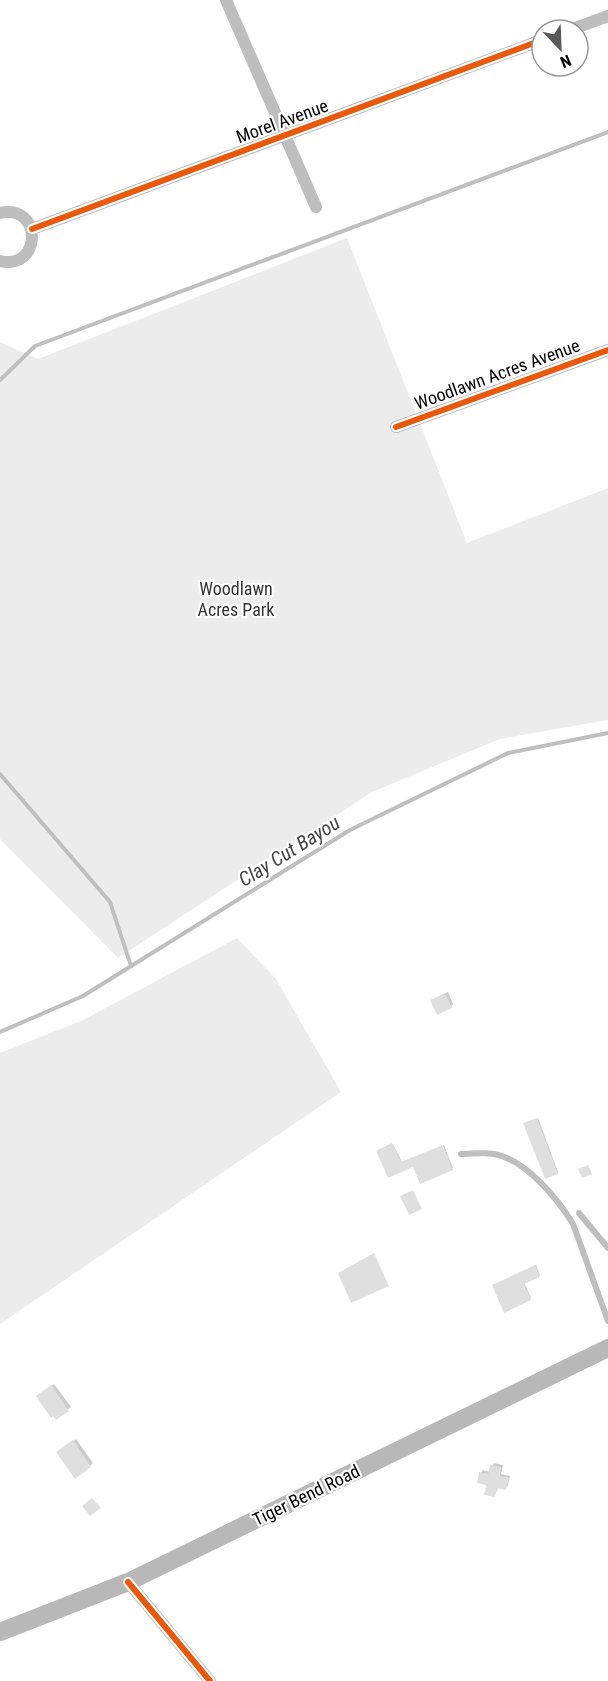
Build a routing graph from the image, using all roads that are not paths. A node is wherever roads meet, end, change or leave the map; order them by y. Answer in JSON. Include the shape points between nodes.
{"nodes":[{"id":1,"x":226,"y":0,"type":"edge"},
{"id":2,"x":608,"y":16,"type":"edge"},
{"id":3,"x":590,"y":23,"type":"edge"},
{"id":4,"x":530,"y":44,"type":"edge"},
{"id":5,"x":286,"y":136,"type":"junction"},
{"id":6,"x":316,"y":207,"type":"dead end"},
{"id":7,"x":0,"y":213,"type":"edge"},
{"id":8,"x":32,"y":229,"type":"junction"},
{"id":9,"x":0,"y":261,"type":"edge"},
{"id":10,"x":608,"y":350,"type":"edge"},
{"id":11,"x":396,"y":427,"type":"dead end"},
{"id":12,"x":461,"y":1154,"type":"dead end"},
{"id":13,"x":579,"y":1213,"type":"dead end"},
{"id":14,"x":608,"y":1248,"type":"edge"},
{"id":15,"x":608,"y":1321,"type":"edge"},
{"id":16,"x":608,"y":1348,"type":"edge"},
{"id":17,"x":128,"y":1582,"type":"junction"},
{"id":18,"x":0,"y":1632,"type":"edge"},
{"id":19,"x":210,"y":1681,"type":"edge"}],
"edges":[{"from":1,"to":5,"type":"street"},
{"from":2,"to":3,"type":"street"},
{"from":4,"to":5,"type":"street","name":"Morel Avenue"},
{"from":5,"to":6,"type":"street"},
{"from":5,"to":8,"type":"street","name":"Morel Avenue"},
{"from":7,"to":8,"type":"street","via":[[15,212]]},
{"from":8,"to":9,"type":"street","via":[[27,253],[12,261]]},
{"from":10,"to":11,"type":"street","name":"Woodlawn Acres Avenue"},
{"from":12,"to":15,"type":"lane","via":[[494,1153],[518,1162],[565,1210]]},
{"from":13,"to":14,"type":"lane"},
{"from":16,"to":17,"type":"main road","name":"Tiger Bend Road"},
{"from":17,"to":18,"type":"main road","name":"Tiger Bend Road"},
{"from":17,"to":19,"type":"street"}]}
